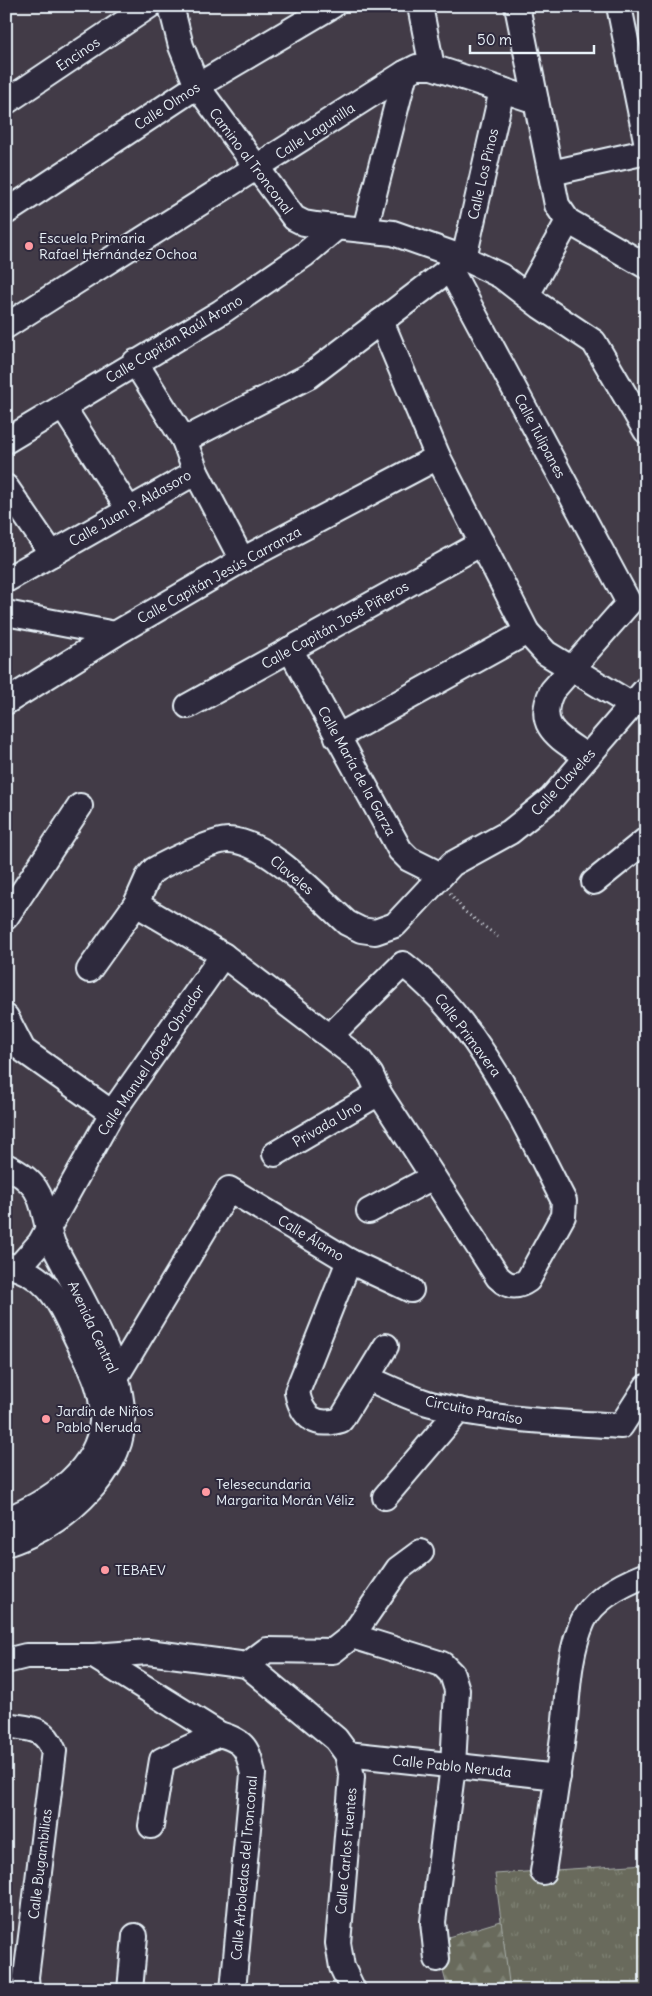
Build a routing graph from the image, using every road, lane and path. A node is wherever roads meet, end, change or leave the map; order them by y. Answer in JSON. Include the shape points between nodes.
{"nodes":[{"id":1,"x":149,"y":6,"type":"edge"},
{"id":2,"x":171,"y":6,"type":"edge"},
{"id":3,"x":332,"y":6,"type":"edge"},
{"id":4,"x":420,"y":6,"type":"edge"},
{"id":5,"x":517,"y":6,"type":"edge"},
{"id":6,"x":619,"y":6,"type":"edge"},
{"id":7,"x":432,"y":67,"type":"junction"},
{"id":8,"x":405,"y":73,"type":"junction"},
{"id":9,"x":197,"y":86,"type":"junction"},
{"id":10,"x":502,"y":90,"type":"junction"},
{"id":11,"x":536,"y":101,"type":"junction"},
{"id":12,"x":6,"y":102,"type":"edge"},
{"id":13,"x":646,"y":140,"type":"edge"},
{"id":14,"x":646,"y":152,"type":"edge"},
{"id":15,"x":257,"y":168,"type":"junction"},
{"id":16,"x":550,"y":173,"type":"junction"},
{"id":17,"x":6,"y":212,"type":"edge"},
{"id":18,"x":568,"y":221,"type":"junction"},
{"id":19,"x":336,"y":227,"type":"junction"},
{"id":20,"x":365,"y":229,"type":"junction"},
{"id":21,"x":457,"y":263,"type":"junction"},
{"id":22,"x":646,"y":266,"type":"edge"},
{"id":23,"x":527,"y":295,"type":"junction"},
{"id":24,"x":381,"y":321,"type":"junction"},
{"id":25,"x":6,"y":326,"type":"edge"},
{"id":26,"x":135,"y":362,"type":"junction"},
{"id":27,"x":64,"y":406,"type":"junction"},
{"id":28,"x":646,"y":431,"type":"edge"},
{"id":29,"x":184,"y":440,"type":"junction"},
{"id":30,"x":6,"y":441,"type":"edge"},
{"id":31,"x":438,"y":458,"type":"junction"},
{"id":32,"x":196,"y":472,"type":"junction"},
{"id":33,"x":6,"y":488,"type":"edge"},
{"id":34,"x":129,"y":510,"type":"junction"},
{"id":35,"x":482,"y":543,"type":"junction"},
{"id":36,"x":52,"y":554,"type":"junction"},
{"id":37,"x":242,"y":560,"type":"junction"},
{"id":38,"x":6,"y":580,"type":"edge"},
{"id":39,"x":6,"y":613,"type":"edge"},
{"id":40,"x":527,"y":632,"type":"junction"},
{"id":41,"x":115,"y":634,"type":"junction"},
{"id":42,"x":290,"y":649,"type":"junction"},
{"id":43,"x":572,"y":667,"type":"junction"},
{"id":44,"x":639,"y":697,"type":"edge"},
{"id":45,"x":6,"y":702,"type":"edge"},
{"id":46,"x":188,"y":706,"type":"dead end"},
{"id":47,"x":337,"y":736,"type":"junction"},
{"id":48,"x":588,"y":757,"type":"junction"},
{"id":49,"x":80,"y":806,"type":"dead end"},
{"id":50,"x":646,"y":840,"type":"edge"},
{"id":51,"x":441,"y":875,"type":"junction"},
{"id":52,"x":594,"y":882,"type":"dead end"},
{"id":53,"x":136,"y":904,"type":"junction"},
{"id":54,"x":6,"y":917,"type":"edge"},
{"id":55,"x":375,"y":932,"type":"joint"},
{"id":56,"x":498,"y":937,"type":"dead end"},
{"id":57,"x":222,"y":955,"type":"junction"},
{"id":58,"x":89,"y":970,"type":"dead end"},
{"id":59,"x":6,"y":1017,"type":"edge"},
{"id":60,"x":330,"y":1036,"type":"junction"},
{"id":61,"x":379,"y":1093,"type":"junction"},
{"id":62,"x":112,"y":1113,"type":"junction"},
{"id":63,"x":275,"y":1154,"type":"dead end"},
{"id":64,"x":6,"y":1166,"type":"edge"},
{"id":65,"x":433,"y":1177,"type":"junction"},
{"id":66,"x":369,"y":1211,"type":"dead end"},
{"id":67,"x":47,"y":1229,"type":"junction"},
{"id":68,"x":349,"y":1261,"type":"junction"},
{"id":69,"x":12,"y":1266,"type":"edge"},
{"id":70,"x":411,"y":1290,"type":"dead end"},
{"id":71,"x":386,"y":1346,"type":"dead end"},
{"id":72,"x":116,"y":1377,"type":"junction"},
{"id":73,"x":368,"y":1378,"type":"junction"},
{"id":74,"x":646,"y":1386,"type":"edge"},
{"id":75,"x":459,"y":1410,"type":"junction"},
{"id":76,"x":385,"y":1497,"type":"dead end"},
{"id":77,"x":6,"y":1520,"type":"edge"},
{"id":78,"x":6,"y":1544,"type":"edge"},
{"id":79,"x":421,"y":1552,"type":"dead end"},
{"id":80,"x":646,"y":1575,"type":"edge"},
{"id":81,"x":352,"y":1636,"type":"junction"},
{"id":82,"x":94,"y":1656,"type":"junction"},
{"id":83,"x":6,"y":1662,"type":"edge"},
{"id":84,"x":247,"y":1665,"type":"junction"},
{"id":85,"x":6,"y":1725,"type":"edge"},
{"id":86,"x":219,"y":1734,"type":"junction"},
{"id":87,"x":346,"y":1754,"type":"junction"},
{"id":88,"x":453,"y":1766,"type":"junction"},
{"id":89,"x":558,"y":1778,"type":"junction"},
{"id":90,"x":151,"y":1826,"type":"dead end"},
{"id":91,"x":543,"y":1872,"type":"dead end"},
{"id":92,"x":135,"y":1936,"type":"dead end"},
{"id":93,"x":437,"y":1959,"type":"dead end"},
{"id":94,"x":27,"y":1990,"type":"edge"},
{"id":95,"x":130,"y":1990,"type":"edge"},
{"id":96,"x":233,"y":1990,"type":"edge"},
{"id":97,"x":353,"y":1990,"type":"edge"}],
"edges":[{"from":1,"to":12,"type":"street","name":"Encinos"},
{"from":2,"to":9,"type":"street","name":"Camino al Tronconal","via":[[181,46]]},
{"from":3,"to":9,"type":"street","name":"Calle Olmos"},
{"from":4,"to":7,"type":"street"},
{"from":5,"to":11,"type":"street"},
{"from":6,"to":13,"type":"street"},
{"from":7,"to":8,"type":"street","name":"Calle Lagunilla","via":[[417,67]]},
{"from":7,"to":10,"type":"street","name":"Calle Lagunilla"},
{"from":8,"to":15,"type":"street","name":"Calle Lagunilla"},
{"from":8,"to":20,"type":"street"},
{"from":9,"to":15,"type":"street","name":"Camino al Tronconal"},
{"from":9,"to":17,"type":"street","name":"Calle Olmos"},
{"from":10,"to":11,"type":"street","name":"Calle Lagunilla"},
{"from":10,"to":21,"type":"street","name":"Calle Los Pinos"},
{"from":11,"to":16,"type":"street"},
{"from":14,"to":16,"type":"street"},
{"from":15,"to":19,"type":"street","name":"Camino al Tronconal","via":[[294,218],[304,223]]},
{"from":15,"to":25,"type":"street","name":"Calle Lagunilla"},
{"from":16,"to":18,"type":"street","via":[[557,205]]},
{"from":18,"to":22,"type":"street"},
{"from":18,"to":23,"type":"street"},
{"from":19,"to":20,"type":"street","name":"Camino al Tronconal"},
{"from":19,"to":26,"type":"street","name":"Calle Capitán Raúl Arano","via":[[304,255],[221,312]]},
{"from":20,"to":21,"type":"street","name":"Camino al Tronconal","via":[[393,234]]},
{"from":21,"to":23,"type":"street","name":"Camino al Tronconal","via":[[501,276]]},
{"from":21,"to":24,"type":"street"},
{"from":21,"to":43,"type":"street","name":"Calle Tulipanes","via":[[629,603]]},
{"from":23,"to":28,"type":"street","name":"Camino al Tronconal","via":[[594,342]]},
{"from":24,"to":29,"type":"street","via":[[309,376]]},
{"from":24,"to":31,"type":"street"},
{"from":26,"to":27,"type":"street","name":"Calle Capitán Raúl Arano"},
{"from":26,"to":29,"type":"street","name":"Calle Juan P. Aldasoro"},
{"from":27,"to":30,"type":"street","name":"Calle Capitán Raúl Arano"},
{"from":27,"to":34,"type":"street"},
{"from":29,"to":32,"type":"street","name":"Calle Juan P. Aldasoro"},
{"from":31,"to":35,"type":"street"},
{"from":31,"to":37,"type":"street","name":"Calle Capitán Jesús Carranza"},
{"from":32,"to":34,"type":"street","name":"Calle Juan P. Aldasoro"},
{"from":32,"to":37,"type":"street"},
{"from":33,"to":36,"type":"street"},
{"from":34,"to":36,"type":"street","name":"Calle Juan P. Aldasoro"},
{"from":35,"to":40,"type":"street"},
{"from":35,"to":42,"type":"street","name":"Calle Capitán José Piñeros"},
{"from":36,"to":38,"type":"street","name":"Calle Juan P. Aldasoro"},
{"from":37,"to":41,"type":"street","name":"Calle Capitán Jesús Carranza"},
{"from":39,"to":41,"type":"street"},
{"from":40,"to":43,"type":"street","via":[[546,653]]},
{"from":40,"to":47,"type":"street"},
{"from":41,"to":45,"type":"street","name":"Calle Capitán Jesús Carranza"},
{"from":42,"to":46,"type":"street","name":"Calle Capitán José Piñeros"},
{"from":42,"to":47,"type":"street","name":"Calle María de la Garza"},
{"from":43,"to":44,"type":"street"},
{"from":43,"to":48,"type":"street","via":[[552,691],[544,713],[553,732]]},
{"from":44,"to":48,"type":"street","name":"Calle Claveles"},
{"from":47,"to":51,"type":"street","name":"Calle María de la Garza","via":[[400,850],[409,859]]},
{"from":48,"to":51,"type":"street","name":"Calle Claveles","via":[[551,800],[529,818],[464,856]]},
{"from":49,"to":54,"type":"street"},
{"from":50,"to":52,"type":"street"},
{"from":51,"to":55,"type":"street","name":"Calle Claveles","via":[[395,925]]},
{"from":51,"to":56,"type":"path","via":[[452,899]]},
{"from":53,"to":55,"type":"street","name":"Claveles","via":[[154,870],[229,840],[241,842],[274,858],[347,923]]},
{"from":53,"to":57,"type":"street"},
{"from":53,"to":58,"type":"street","name":"Claveles"},
{"from":57,"to":60,"type":"street"},
{"from":57,"to":62,"type":"street","name":"Calle Manuel López Obrador"},
{"from":59,"to":62,"type":"street","via":[[23,1050]]},
{"from":60,"to":61,"type":"street","via":[[359,1059],[371,1074]]},
{"from":60,"to":65,"type":"street","name":"Calle Primavera","via":[[403,964],[439,995],[498,1073],[564,1201],[563,1216],[528,1280],[513,1286],[498,1277]]},
{"from":61,"to":63,"type":"street","name":"Privada Uno"},
{"from":61,"to":65,"type":"street"},
{"from":62,"to":67,"type":"street","name":"Calle Manuel López Obrador"},
{"from":64,"to":67,"type":"street","name":"Avenida Central","via":[[27,1178],[39,1193],[45,1207]]},
{"from":65,"to":66,"type":"street"},
{"from":67,"to":69,"type":"street","name":"Calle Manuel López Obrador","via":[[32,1254]]},
{"from":67,"to":72,"type":"street","name":"Avenida Central","via":[[107,1351]]},
{"from":68,"to":70,"type":"street"},
{"from":68,"to":72,"type":"street","name":"Calle Álamo","via":[[229,1189]]},
{"from":68,"to":73,"type":"street","name":"Calle Álamo","via":[[297,1392],[300,1407],[311,1420],[328,1424],[341,1420]]},
{"from":69,"to":77,"type":"street","name":"Avenida Central","via":[[35,1275],[61,1305],[96,1381],[102,1423],[94,1451],[77,1476],[59,1492]]},
{"from":71,"to":73,"type":"street"},
{"from":72,"to":78,"type":"street","name":"Avenida Central","via":[[123,1406],[122,1428],[103,1475],[64,1515],[40,1532]]},
{"from":73,"to":75,"type":"street","name":"Circuito Paraíso","via":[[429,1403]]},
{"from":74,"to":75,"type":"street","name":"Circuito Paraíso","via":[[621,1426],[527,1421]]},
{"from":75,"to":76,"type":"street"},
{"from":79,"to":81,"type":"street","via":[[398,1569]]},
{"from":80,"to":89,"type":"street","via":[[602,1598],[584,1620],[574,1650]]},
{"from":81,"to":84,"type":"street","via":[[333,1651],[267,1650]]},
{"from":81,"to":88,"type":"street","via":[[442,1664],[452,1674],[456,1690]]},
{"from":82,"to":83,"type":"street","via":[[26,1656]]},
{"from":82,"to":84,"type":"street","via":[[148,1652]]},
{"from":82,"to":86,"type":"street","name":"Calle Arboledas del Tronconal"},
{"from":84,"to":87,"type":"street","name":"Calle Carlos Fuentes","via":[[336,1739]]},
{"from":85,"to":94,"type":"street","name":"Calle Bugambilias","via":[[38,1730],[49,1738],[54,1751]]},
{"from":86,"to":90,"type":"street","via":[[162,1760]]},
{"from":86,"to":96,"type":"street","name":"Calle Arboledas del Tronconal","via":[[236,1738],[249,1753],[253,1774]]},
{"from":87,"to":88,"type":"street","name":"Calle Pablo Neruda"},
{"from":87,"to":97,"type":"street","name":"Calle Carlos Fuentes","via":[[352,1777],[338,1943],[342,1967]]},
{"from":88,"to":89,"type":"street","name":"Calle Pablo Neruda"},
{"from":88,"to":93,"type":"street","via":[[433,1922]]},
{"from":89,"to":91,"type":"street"},
{"from":92,"to":95,"type":"street"}]}
